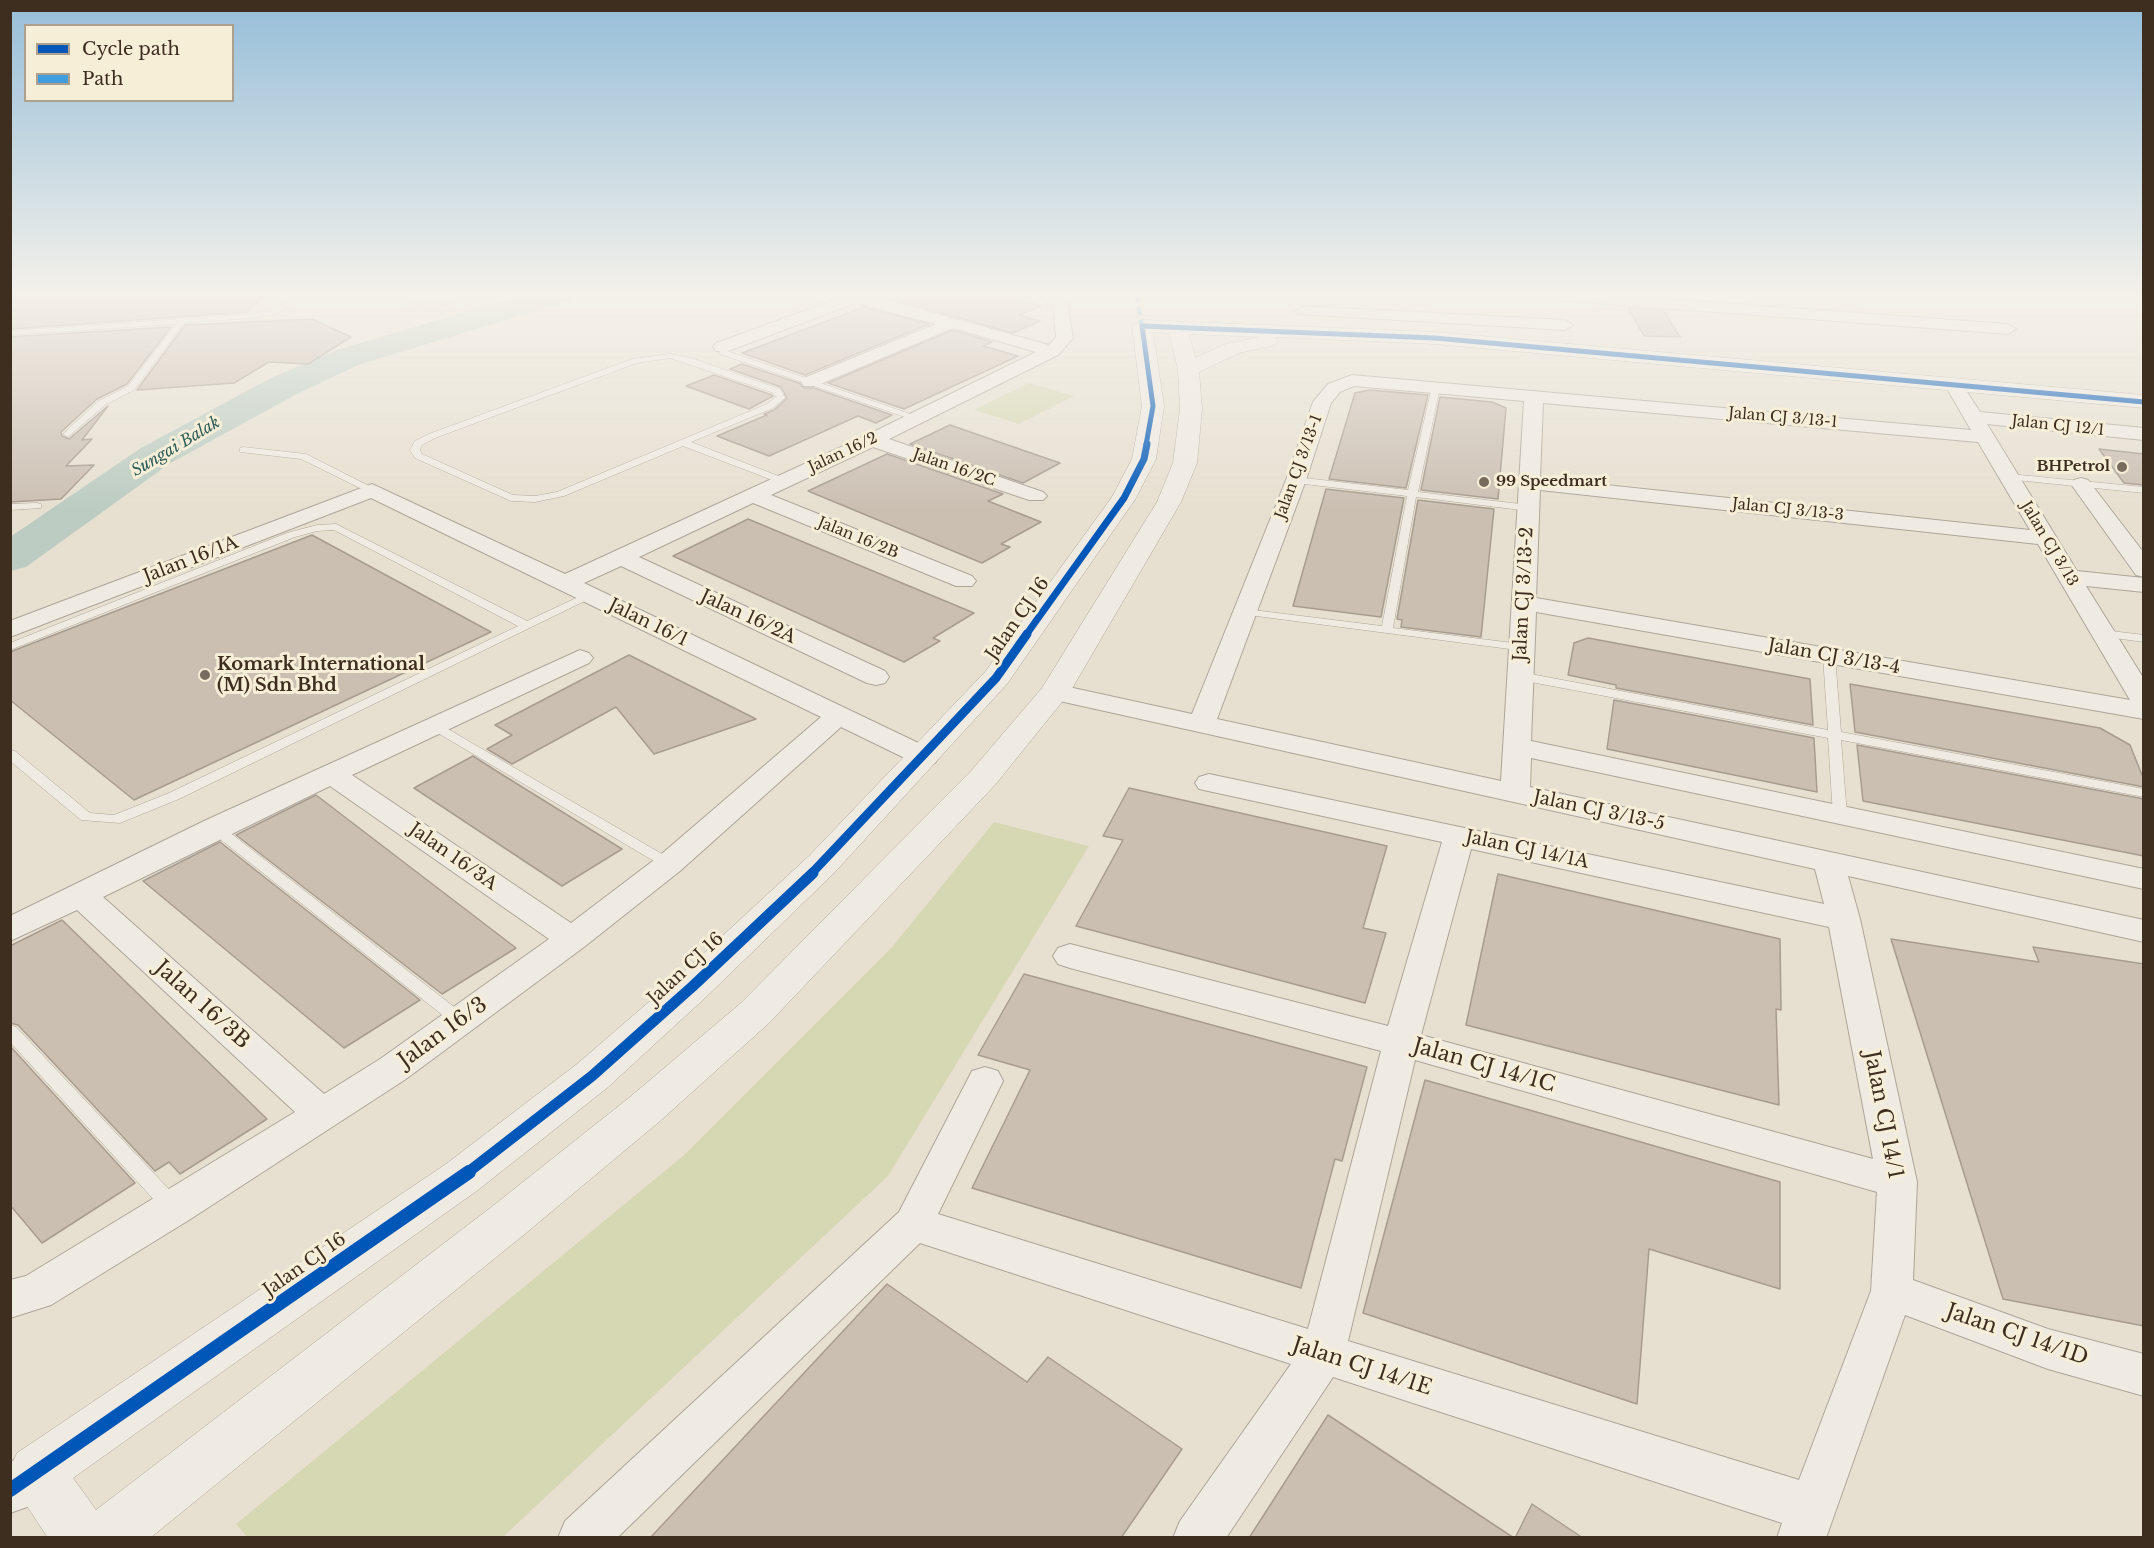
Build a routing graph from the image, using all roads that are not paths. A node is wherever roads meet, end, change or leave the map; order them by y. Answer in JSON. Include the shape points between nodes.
{"nodes":[{"id":1,"x":148,"y":365,"type":"edge"},
{"id":2,"x":623,"y":365,"type":"edge"},
{"id":3,"x":703,"y":365,"type":"edge"},
{"id":4,"x":761,"y":365,"type":"edge"},
{"id":5,"x":850,"y":365,"type":"edge"},
{"id":6,"x":1023,"y":365,"type":"edge"},
{"id":7,"x":1161,"y":365,"type":"edge"},
{"id":8,"x":1175,"y":365,"type":"edge"},
{"id":9,"x":1682,"y":365,"type":"edge"},
{"id":10,"x":810,"y":382,"type":"junction"},
{"id":11,"x":1436,"y":387,"type":"junction"},
{"id":12,"x":1957,"y":391,"type":"junction"},
{"id":13,"x":1534,"y":396,"type":"junction"},
{"id":14,"x":2144,"y":402,"type":"edge"},
{"id":15,"x":2144,"y":414,"type":"edge"},
{"id":16,"x":1973,"y":417,"type":"junction"},
{"id":17,"x":917,"y":418,"type":"junction"},
{"id":18,"x":68,"y":434,"type":"dead end"},
{"id":19,"x":2144,"y":434,"type":"edge"},
{"id":20,"x":1984,"y":437,"type":"junction"},
{"id":21,"x":872,"y":440,"type":"junction"},
{"id":22,"x":682,"y":442,"type":"junction"},
{"id":23,"x":243,"y":450,"type":"dead end"},
{"id":24,"x":2009,"y":477,"type":"junction"},
{"id":25,"x":1296,"y":480,"type":"junction"},
{"id":26,"x":783,"y":481,"type":"junction"},
{"id":27,"x":1530,"y":483,"type":"junction"},
{"id":28,"x":2080,"y":484,"type":"junction"},
{"id":29,"x":372,"y":490,"type":"junction"},
{"id":30,"x":2144,"y":490,"type":"edge"},
{"id":31,"x":1412,"y":494,"type":"junction"},
{"id":32,"x":752,"y":495,"type":"junction"},
{"id":33,"x":1036,"y":496,"type":"dead end"},
{"id":34,"x":37,"y":506,"type":"dead end"},
{"id":35,"x":10,"y":507,"type":"edge"},
{"id":36,"x":1529,"y":508,"type":"junction"},
{"id":37,"x":2045,"y":538,"type":"junction"},
{"id":38,"x":620,"y":557,"type":"junction"},
{"id":39,"x":2144,"y":570,"type":"edge"},
{"id":40,"x":2068,"y":577,"type":"junction"},
{"id":41,"x":964,"y":581,"type":"dead end"},
{"id":42,"x":566,"y":584,"type":"junction"},
{"id":43,"x":2144,"y":585,"type":"edge"},
{"id":44,"x":591,"y":596,"type":"junction"},
{"id":45,"x":1524,"y":603,"type":"junction"},
{"id":46,"x":1245,"y":612,"type":"junction"},
{"id":47,"x":528,"y":626,"type":"junction"},
{"id":48,"x":10,"y":630,"type":"edge"},
{"id":49,"x":1387,"y":631,"type":"junction"},
{"id":50,"x":2103,"y":634,"type":"junction"},
{"id":51,"x":2144,"y":639,"type":"edge"},
{"id":52,"x":10,"y":647,"type":"edge"},
{"id":53,"x":1521,"y":648,"type":"junction"},
{"id":54,"x":1829,"y":656,"type":"junction"},
{"id":55,"x":580,"y":658,"type":"dead end"},
{"id":56,"x":876,"y":676,"type":"dead end"},
{"id":57,"x":1520,"y":676,"type":"junction"},
{"id":58,"x":1055,"y":692,"type":"junction"},
{"id":59,"x":2144,"y":702,"type":"edge"},
{"id":60,"x":2144,"y":711,"type":"edge"},
{"id":61,"x":839,"y":716,"type":"junction"},
{"id":62,"x":1202,"y":724,"type":"junction"},
{"id":63,"x":436,"y":726,"type":"junction"},
{"id":64,"x":1833,"y":734,"type":"junction"},
{"id":65,"x":1518,"y":747,"type":"junction"},
{"id":66,"x":10,"y":754,"type":"edge"},
{"id":67,"x":925,"y":757,"type":"junction"},
{"id":68,"x":333,"y":775,"type":"junction"},
{"id":69,"x":1209,"y":783,"type":"dead end"},
{"id":70,"x":1515,"y":793,"type":"junction"},
{"id":71,"x":2144,"y":794,"type":"edge"},
{"id":72,"x":1840,"y":815,"type":"junction"},
{"id":73,"x":215,"y":828,"type":"junction"},
{"id":74,"x":1458,"y":836,"type":"junction"},
{"id":75,"x":1828,"y":861,"type":"junction"},
{"id":76,"x":669,"y":864,"type":"junction"},
{"id":77,"x":2144,"y":879,"type":"edge"},
{"id":78,"x":81,"y":895,"type":"junction"},
{"id":79,"x":1844,"y":919,"type":"junction"},
{"id":80,"x":10,"y":930,"type":"edge"},
{"id":81,"x":2144,"y":931,"type":"edge"},
{"id":82,"x":572,"y":939,"type":"junction"},
{"id":83,"x":1070,"y":956,"type":"dead end"},
{"id":84,"x":461,"y":1021,"type":"junction"},
{"id":85,"x":10,"y":1031,"type":"edge"},
{"id":86,"x":1401,"y":1043,"type":"junction"},
{"id":87,"x":985,"y":1081,"type":"dead end"},
{"id":88,"x":322,"y":1116,"type":"junction"},
{"id":89,"x":1897,"y":1182,"type":"junction"},
{"id":90,"x":175,"y":1208,"type":"junction"},
{"id":91,"x":913,"y":1224,"type":"junction"},
{"id":92,"x":1892,"y":1291,"type":"junction"},
{"id":93,"x":10,"y":1299,"type":"edge"},
{"id":94,"x":1323,"y":1355,"type":"junction"},
{"id":95,"x":2144,"y":1375,"type":"edge"},
{"id":96,"x":23,"y":1481,"type":"edge"},
{"id":97,"x":1806,"y":1523,"type":"edge"},
{"id":98,"x":82,"y":1538,"type":"edge"},
{"id":99,"x":105,"y":1538,"type":"edge"},
{"id":100,"x":582,"y":1538,"type":"edge"},
{"id":101,"x":1197,"y":1538,"type":"edge"}],
"edges":[{"from":1,"to":18,"type":"lane","via":[[131,388],[102,403]]},
{"from":2,"to":22,"type":"lane","via":[[432,436],[418,443],[415,450],[418,456],[501,494],[535,499],[560,494]]},
{"from":3,"to":22,"type":"lane","via":[[777,391],[781,398]]},
{"from":4,"to":10,"type":"lane"},
{"from":5,"to":10,"type":"street"},
{"from":6,"to":17,"type":"street","name":"Jalan 16/2"},
{"from":7,"to":67,"type":"street","name":"Jalan CJ 16","via":[[1144,459],[1124,498],[996,678]]},
{"from":8,"to":58,"type":"street","via":[[1191,409],[1186,452],[1169,502]]},
{"from":9,"to":12,"type":"street"},
{"from":10,"to":17,"type":"lane"},
{"from":11,"to":13,"type":"street","name":"Jalan CJ 3/13-1"},
{"from":11,"to":25,"type":"street","name":"Jalan CJ 3/13-1","via":[[1352,380],[1334,388],[1322,402]]},
{"from":11,"to":31,"type":"lane"},
{"from":12,"to":14,"type":"street"},
{"from":12,"to":15,"type":"street"},
{"from":12,"to":16,"type":"street","name":"Jalan CJ 3/13"},
{"from":13,"to":20,"type":"street","name":"Jalan CJ 3/13-1"},
{"from":13,"to":27,"type":"street","name":"Jalan CJ 3/13-2"},
{"from":16,"to":19,"type":"street","name":"Jalan CJ 12/1"},
{"from":16,"to":20,"type":"street","name":"Jalan CJ 3/13"},
{"from":17,"to":21,"type":"street","name":"Jalan 16/2"},
{"from":20,"to":24,"type":"street","name":"Jalan CJ 3/13"},
{"from":21,"to":26,"type":"street","name":"Jalan 16/2"},
{"from":21,"to":33,"type":"street","name":"Jalan 16/2C"},
{"from":22,"to":26,"type":"lane"},
{"from":23,"to":29,"type":"lane","via":[[303,456]]},
{"from":24,"to":28,"type":"lane"},
{"from":24,"to":37,"type":"street","name":"Jalan CJ 3/13"},
{"from":25,"to":31,"type":"lane"},
{"from":25,"to":46,"type":"street","name":"Jalan CJ 3/13-1"},
{"from":26,"to":32,"type":"street","name":"Jalan 16/2"},
{"from":27,"to":36,"type":"street","name":"Jalan CJ 3/13-2"},
{"from":27,"to":37,"type":"street","name":"Jalan CJ 3/13-3"},
{"from":28,"to":30,"type":"lane"},
{"from":28,"to":39,"type":"street"},
{"from":29,"to":42,"type":"street","name":"Jalan 16/1"},
{"from":29,"to":48,"type":"street","name":"Jalan 16/1A"},
{"from":31,"to":36,"type":"lane"},
{"from":31,"to":49,"type":"lane"},
{"from":32,"to":38,"type":"street","name":"Jalan 16/2"},
{"from":32,"to":41,"type":"street","name":"Jalan 16/2B"},
{"from":34,"to":35,"type":"lane"},
{"from":36,"to":45,"type":"street","name":"Jalan CJ 3/13-2"},
{"from":37,"to":40,"type":"street","name":"Jalan CJ 3/13"},
{"from":38,"to":42,"type":"street","name":"Jalan 16/2"},
{"from":38,"to":56,"type":"street","name":"Jalan 16/2A"},
{"from":40,"to":43,"type":"street"},
{"from":40,"to":50,"type":"street","name":"Jalan CJ 3/13"},
{"from":42,"to":44,"type":"street","name":"Jalan 16/1"},
{"from":44,"to":47,"type":"lane"},
{"from":44,"to":61,"type":"street","name":"Jalan 16/1"},
{"from":45,"to":53,"type":"street","name":"Jalan CJ 3/13-2"},
{"from":45,"to":54,"type":"street","name":"Jalan CJ 3/13-4"},
{"from":46,"to":49,"type":"lane"},
{"from":46,"to":62,"type":"street","name":"Jalan CJ 3/13-1"},
{"from":47,"to":52,"type":"lane","via":[[336,527],[291,535]]},
{"from":47,"to":66,"type":"lane","via":[[174,796],[115,820],[86,817]]},
{"from":49,"to":53,"type":"lane"},
{"from":50,"to":51,"type":"lane"},
{"from":50,"to":59,"type":"street","name":"Jalan CJ 3/13"},
{"from":53,"to":57,"type":"street","name":"Jalan CJ 3/13-2"},
{"from":54,"to":60,"type":"street","name":"Jalan CJ 3/13-4"},
{"from":54,"to":64,"type":"lane"},
{"from":55,"to":63,"type":"street"},
{"from":57,"to":64,"type":"lane"},
{"from":57,"to":65,"type":"street","name":"Jalan CJ 3/13-2"},
{"from":58,"to":62,"type":"street","name":"Jalan CJ 3/13-5"},
{"from":58,"to":99,"type":"street","via":[[975,787],[755,1013],[510,1219]]},
{"from":61,"to":67,"type":"street","name":"Jalan 16/1"},
{"from":61,"to":76,"type":"street","name":"Jalan 16/3"},
{"from":62,"to":70,"type":"street","name":"Jalan CJ 3/13-5"},
{"from":63,"to":68,"type":"street"},
{"from":63,"to":76,"type":"lane"},
{"from":64,"to":71,"type":"lane"},
{"from":64,"to":72,"type":"lane"},
{"from":65,"to":70,"type":"street","name":"Jalan CJ 3/13-2"},
{"from":65,"to":72,"type":"street"},
{"from":67,"to":96,"type":"street","name":"Jalan CJ 16","via":[[822,864],[592,1076],[462,1176]]},
{"from":68,"to":73,"type":"street"},
{"from":68,"to":82,"type":"street","name":"Jalan 16/3A"},
{"from":69,"to":74,"type":"street","name":"Jalan CJ 14/1A"},
{"from":70,"to":75,"type":"street","name":"Jalan CJ 3/13-5"},
{"from":72,"to":77,"type":"street"},
{"from":73,"to":78,"type":"street"},
{"from":73,"to":84,"type":"lane"},
{"from":74,"to":79,"type":"street","name":"Jalan CJ 14/1A"},
{"from":74,"to":86,"type":"street"},
{"from":75,"to":79,"type":"street","name":"Jalan CJ 14/1"},
{"from":75,"to":81,"type":"street","name":"Jalan CJ 3/13-5"},
{"from":76,"to":82,"type":"street","name":"Jalan 16/3"},
{"from":78,"to":80,"type":"street"},
{"from":78,"to":88,"type":"street","name":"Jalan 16/3B"},
{"from":79,"to":89,"type":"street","name":"Jalan CJ 14/1"},
{"from":82,"to":84,"type":"street","name":"Jalan 16/3"},
{"from":83,"to":86,"type":"street","name":"Jalan CJ 14/1C"},
{"from":84,"to":88,"type":"street","name":"Jalan 16/3"},
{"from":85,"to":90,"type":"lane"},
{"from":86,"to":89,"type":"street","name":"Jalan CJ 14/1C"},
{"from":86,"to":94,"type":"street"},
{"from":87,"to":91,"type":"street"},
{"from":88,"to":90,"type":"street","name":"Jalan 16/3"},
{"from":89,"to":92,"type":"street","name":"Jalan CJ 14/1"},
{"from":90,"to":93,"type":"street","name":"Jalan 16/3","via":[[36,1292]]},
{"from":91,"to":94,"type":"street","name":"Jalan CJ 14/1E"},
{"from":91,"to":100,"type":"street"},
{"from":92,"to":95,"type":"street","name":"Jalan CJ 14/1D","via":[[2048,1349]]},
{"from":92,"to":97,"type":"street","name":"Jalan CJ 14/1"},
{"from":94,"to":97,"type":"street","name":"Jalan CJ 14/1E"},
{"from":94,"to":101,"type":"street"},
{"from":96,"to":98,"type":"street"}]}
